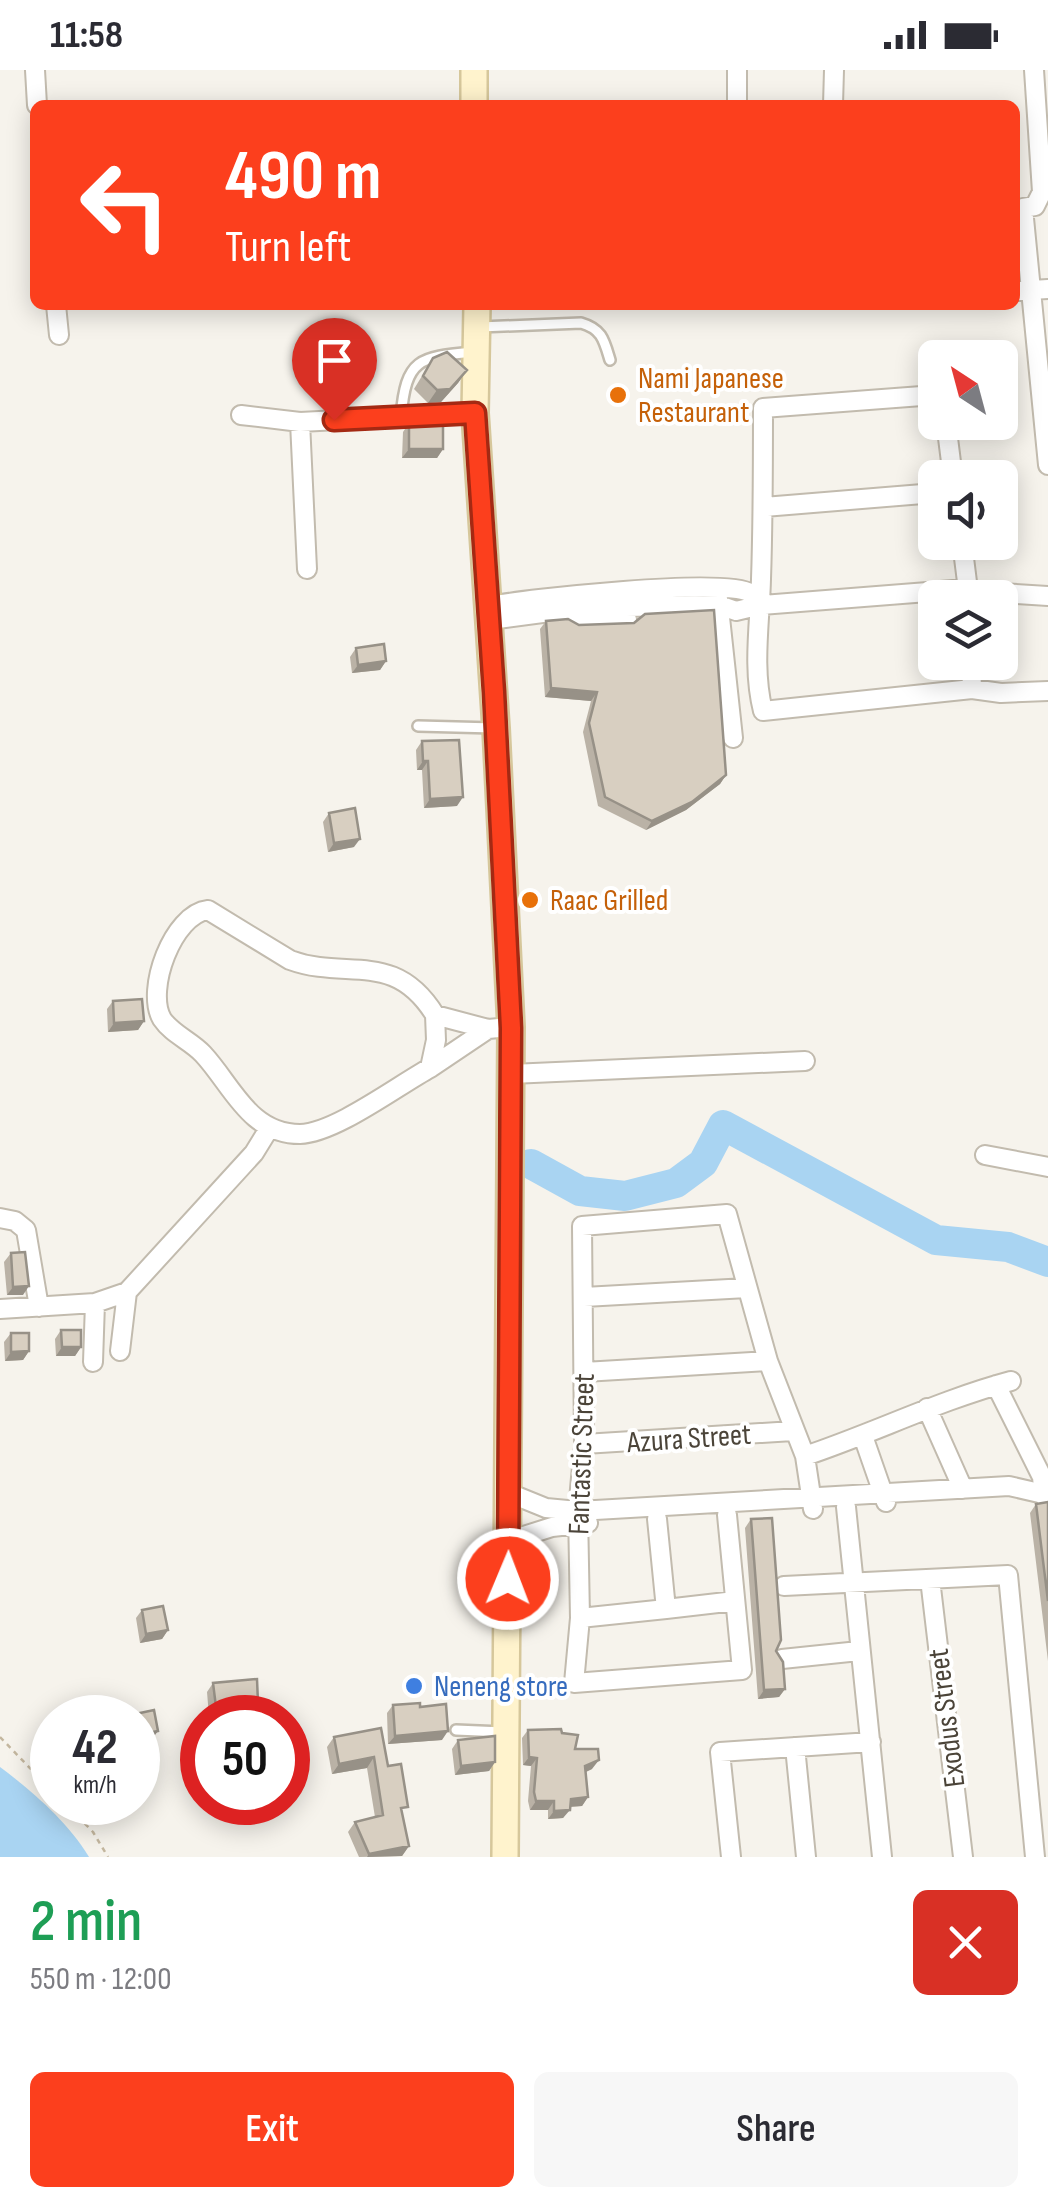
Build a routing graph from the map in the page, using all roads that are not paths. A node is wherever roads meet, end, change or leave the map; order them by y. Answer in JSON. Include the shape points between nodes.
{"nodes":[{"id":1,"x":35,"y":70,"type":"edge"},
{"id":2,"x":474,"y":70,"type":"edge"},
{"id":3,"x":737,"y":70,"type":"edge"},
{"id":4,"x":834,"y":70,"type":"edge"},
{"id":5,"x":1034,"y":70,"type":"edge"},
{"id":6,"x":38,"y":100,"type":"edge"},
{"id":7,"x":474,"y":100,"type":"edge"},
{"id":8,"x":737,"y":100,"type":"edge"},
{"id":9,"x":833,"y":100,"type":"edge"},
{"id":10,"x":1020,"y":208,"type":"edge"},
{"id":11,"x":1020,"y":214,"type":"edge"},
{"id":12,"x":1032,"y":290,"type":"edge"},
{"id":13,"x":56,"y":310,"type":"edge"},
{"id":14,"x":477,"y":328,"type":"edge"},
{"id":15,"x":59,"y":335,"type":"dead end"},
{"id":16,"x":610,"y":360,"type":"dead end"},
{"id":17,"x":918,"y":395,"type":"edge"},
{"id":18,"x":475,"y":413,"type":"junction"},
{"id":19,"x":241,"y":416,"type":"dead end"},
{"id":20,"x":401,"y":417,"type":"junction"},
{"id":21,"x":300,"y":422,"type":"junction"},
{"id":22,"x":1048,"y":465,"type":"edge"},
{"id":23,"x":918,"y":494,"type":"edge"},
{"id":24,"x":764,"y":507,"type":"junction"},
{"id":25,"x":308,"y":568,"type":"dead end"},
{"id":26,"x":1018,"y":592,"type":"edge"},
{"id":27,"x":1048,"y":596,"type":"edge"},
{"id":28,"x":918,"y":597,"type":"edge"},
{"id":29,"x":719,"y":601,"type":"junction"},
{"id":30,"x":567,"y":603,"type":"junction"},
{"id":31,"x":760,"y":605,"type":"junction"},
{"id":32,"x":490,"y":613,"type":"junction"},
{"id":33,"x":972,"y":680,"type":"edge"},
{"id":34,"x":972,"y":689,"type":"junction"},
{"id":35,"x":1048,"y":692,"type":"edge"},
{"id":36,"x":418,"y":726,"type":"dead end"},
{"id":37,"x":496,"y":728,"type":"junction"},
{"id":38,"x":734,"y":738,"type":"dead end"},
{"id":39,"x":435,"y":1015,"type":"junction"},
{"id":40,"x":500,"y":1028,"type":"junction"},
{"id":41,"x":806,"y":1061,"type":"dead end"},
{"id":42,"x":430,"y":1068,"type":"junction"},
{"id":43,"x":511,"y":1074,"type":"junction"},
{"id":44,"x":270,"y":1127,"type":"junction"},
{"id":45,"x":985,"y":1155,"type":"dead end"},
{"id":46,"x":1048,"y":1168,"type":"edge"},
{"id":47,"x":0,"y":1218,"type":"edge"},
{"id":48,"x":747,"y":1288,"type":"junction"},
{"id":49,"x":126,"y":1292,"type":"junction"},
{"id":50,"x":584,"y":1297,"type":"junction"},
{"id":51,"x":96,"y":1303,"type":"junction"},
{"id":52,"x":39,"y":1307,"type":"junction"},
{"id":53,"x":0,"y":1309,"type":"edge"},
{"id":54,"x":120,"y":1351,"type":"dead end"},
{"id":55,"x":768,"y":1361,"type":"junction"},
{"id":56,"x":94,"y":1362,"type":"dead end"},
{"id":57,"x":584,"y":1372,"type":"junction"},
{"id":58,"x":927,"y":1408,"type":"junction"},
{"id":59,"x":793,"y":1431,"type":"junction"},
{"id":60,"x":862,"y":1436,"type":"junction"},
{"id":61,"x":584,"y":1444,"type":"junction"},
{"id":62,"x":804,"y":1456,"type":"junction"},
{"id":63,"x":963,"y":1489,"type":"junction"},
{"id":64,"x":509,"y":1493,"type":"junction"},
{"id":65,"x":1046,"y":1494,"type":"edge"},
{"id":66,"x":885,"y":1498,"type":"junction"},
{"id":67,"x":813,"y":1504,"type":"junction"},
{"id":68,"x":846,"y":1507,"type":"junction"},
{"id":69,"x":727,"y":1516,"type":"junction"},
{"id":70,"x":578,"y":1517,"type":"junction"},
{"id":71,"x":658,"y":1519,"type":"junction"},
{"id":72,"x":508,"y":1541,"type":"junction"},
{"id":73,"x":930,"y":1579,"type":"junction"},
{"id":74,"x":852,"y":1581,"type":"junction"},
{"id":75,"x":784,"y":1586,"type":"dead end"},
{"id":76,"x":736,"y":1601,"type":"junction"},
{"id":77,"x":666,"y":1608,"type":"junction"},
{"id":78,"x":580,"y":1618,"type":"junction"},
{"id":79,"x":860,"y":1651,"type":"junction"},
{"id":80,"x":782,"y":1659,"type":"edge"},
{"id":81,"x":456,"y":1730,"type":"dead end"},
{"id":82,"x":506,"y":1732,"type":"junction"},
{"id":83,"x":871,"y":1742,"type":"junction"},
{"id":84,"x":794,"y":1747,"type":"junction"},
{"id":85,"x":505,"y":1857,"type":"edge"},
{"id":86,"x":731,"y":1857,"type":"edge"},
{"id":87,"x":806,"y":1857,"type":"edge"},
{"id":88,"x":882,"y":1857,"type":"edge"},
{"id":89,"x":962,"y":1857,"type":"edge"},
{"id":90,"x":1036,"y":1857,"type":"edge"}],
"edges":[{"from":1,"to":6,"type":"street"},
{"from":2,"to":7,"type":"main road"},
{"from":3,"to":8,"type":"street"},
{"from":4,"to":9,"type":"street"},
{"from":5,"to":10,"type":"street","via":[[1042,192],[1035,206]]},
{"from":11,"to":12,"type":"street"},
{"from":12,"to":22,"type":"street"},
{"from":13,"to":15,"type":"street"},
{"from":14,"to":16,"type":"lane","via":[[581,323],[602,334]]},
{"from":14,"to":18,"type":"main road"},
{"from":14,"to":20,"type":"lane","via":[[419,362],[404,384]]},
{"from":17,"to":24,"type":"street","via":[[762,408]]},
{"from":18,"to":20,"type":"street"},
{"from":18,"to":32,"type":"main road"},
{"from":19,"to":21,"type":"street"},
{"from":20,"to":21,"type":"street"},
{"from":21,"to":25,"type":"street"},
{"from":23,"to":24,"type":"street"},
{"from":24,"to":31,"type":"street"},
{"from":26,"to":27,"type":"street"},
{"from":28,"to":31,"type":"street"},
{"from":29,"to":30,"type":"street"},
{"from":29,"to":30,"type":"street","via":[[587,621],[572,621]]},
{"from":29,"to":31,"type":"street","via":[[750,592]]},
{"from":29,"to":38,"type":"street"},
{"from":30,"to":32,"type":"street"},
{"from":31,"to":34,"type":"street","via":[[763,711]]},
{"from":32,"to":37,"type":"main road"},
{"from":33,"to":34,"type":"street"},
{"from":34,"to":35,"type":"street"},
{"from":36,"to":37,"type":"lane"},
{"from":37,"to":40,"type":"main road"},
{"from":39,"to":40,"type":"street"},
{"from":39,"to":42,"type":"street"},
{"from":39,"to":44,"type":"street","via":[[424,998],[377,970],[304,965],[208,910],[194,913],[179,928],[158,980],[162,1019],[204,1055],[240,1105]]},
{"from":40,"to":42,"type":"street"},
{"from":40,"to":43,"type":"main road"},
{"from":41,"to":43,"type":"street"},
{"from":42,"to":44,"type":"street","via":[[331,1126],[297,1134]]},
{"from":43,"to":64,"type":"main road"},
{"from":44,"to":49,"type":"street","via":[[254,1153]]},
{"from":45,"to":46,"type":"street"},
{"from":47,"to":52,"type":"street","via":[[26,1230]]},
{"from":48,"to":50,"type":"street"},
{"from":48,"to":50,"type":"street","name":"Fantastic Street","via":[[726,1214],[582,1226]]},
{"from":48,"to":55,"type":"street"},
{"from":49,"to":51,"type":"street"},
{"from":49,"to":54,"type":"street"},
{"from":50,"to":57,"type":"street","name":"Fantastic Street"},
{"from":51,"to":52,"type":"street"},
{"from":51,"to":56,"type":"street"},
{"from":52,"to":53,"type":"street"},
{"from":55,"to":57,"type":"street"},
{"from":55,"to":59,"type":"street"},
{"from":57,"to":61,"type":"street","name":"Fantastic Street"},
{"from":58,"to":60,"type":"street"},
{"from":58,"to":63,"type":"street"},
{"from":58,"to":65,"type":"street","via":[[1003,1383]]},
{"from":59,"to":61,"type":"street","name":"Azura Street"},
{"from":59,"to":62,"type":"street"},
{"from":60,"to":62,"type":"street"},
{"from":60,"to":66,"type":"street"},
{"from":61,"to":70,"type":"street","name":"Fantastic Street"},
{"from":62,"to":67,"type":"street"},
{"from":63,"to":65,"type":"street","via":[[1010,1486]]},
{"from":63,"to":66,"type":"street"},
{"from":64,"to":70,"type":"street"},
{"from":64,"to":72,"type":"main road"},
{"from":65,"to":66,"type":"street"},
{"from":66,"to":67,"type":"street"},
{"from":66,"to":68,"type":"street"},
{"from":67,"to":68,"type":"street"},
{"from":67,"to":69,"type":"street"},
{"from":67,"to":70,"type":"street"},
{"from":68,"to":74,"type":"street"},
{"from":69,"to":71,"type":"street"},
{"from":69,"to":76,"type":"street","name":"Fantastic Street"},
{"from":70,"to":71,"type":"street"},
{"from":70,"to":72,"type":"street"},
{"from":70,"to":78,"type":"street","name":"Fantastic Street"},
{"from":71,"to":77,"type":"street"},
{"from":72,"to":82,"type":"main road"},
{"from":73,"to":74,"type":"street"},
{"from":73,"to":89,"type":"street","name":"Exodus Street"},
{"from":73,"to":90,"type":"street","via":[[1008,1575]]},
{"from":74,"to":75,"type":"street"},
{"from":74,"to":79,"type":"street"},
{"from":76,"to":77,"type":"street"},
{"from":76,"to":78,"type":"street","name":"Fantastic Street","via":[[743,1666],[737,1672],[576,1684]]},
{"from":77,"to":78,"type":"street"},
{"from":79,"to":80,"type":"street"},
{"from":79,"to":83,"type":"street"},
{"from":81,"to":82,"type":"lane"},
{"from":82,"to":85,"type":"main road"},
{"from":83,"to":84,"type":"street"},
{"from":83,"to":88,"type":"street"},
{"from":84,"to":86,"type":"street","via":[[720,1752]]},
{"from":84,"to":87,"type":"street"}]}
